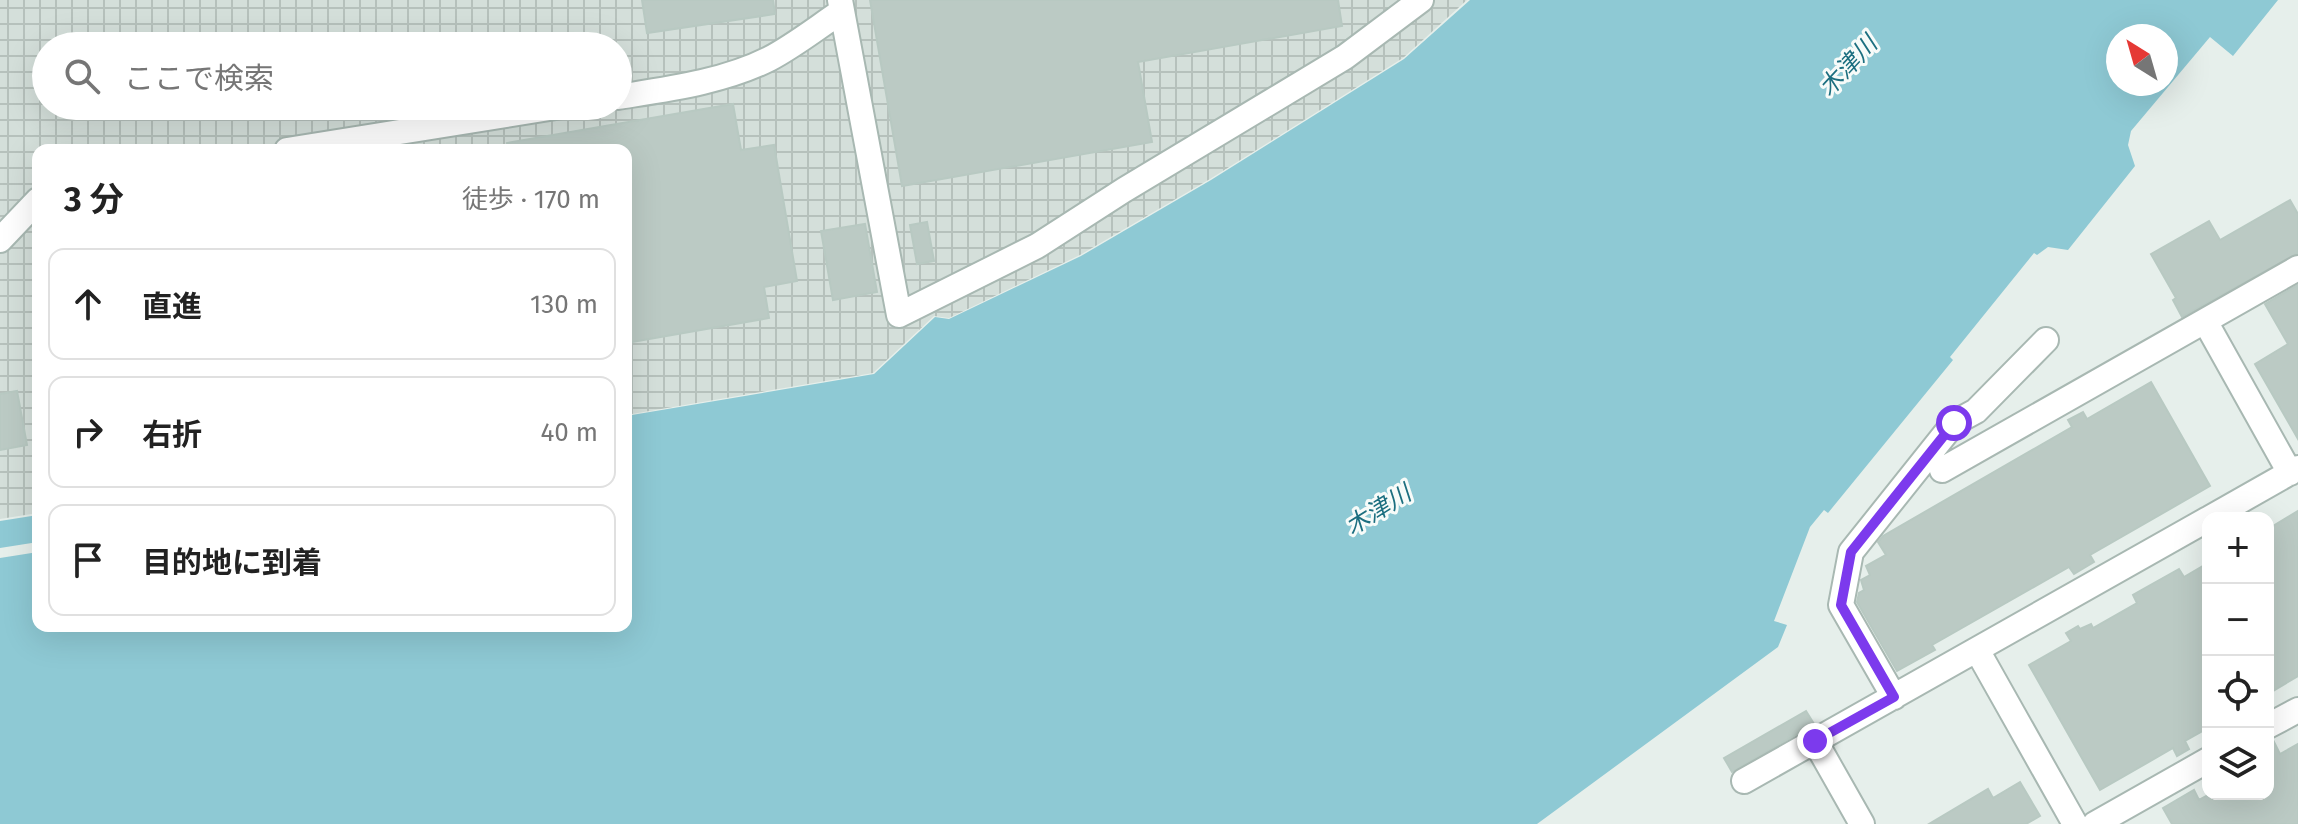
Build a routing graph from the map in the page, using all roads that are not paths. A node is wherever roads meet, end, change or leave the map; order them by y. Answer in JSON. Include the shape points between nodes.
{"nodes":[{"id":1,"x":1421,"y":0,"type":"edge"},
{"id":2,"x":841,"y":6,"type":"edge"},
{"id":3,"x":632,"y":95,"type":"edge"},
{"id":4,"x":474,"y":120,"type":"edge"},
{"id":5,"x":324,"y":144,"type":"edge"},
{"id":6,"x":32,"y":206,"type":"edge"},
{"id":7,"x":0,"y":240,"type":"edge"},
{"id":8,"x":2298,"y":268,"type":"edge"},
{"id":9,"x":2205,"y":321,"type":"junction"},
{"id":10,"x":2046,"y":340,"type":"dead end"},
{"id":11,"x":1942,"y":470,"type":"dead end"},
{"id":12,"x":2294,"y":470,"type":"edge"},
{"id":13,"x":2220,"y":512,"type":"edge"},
{"id":14,"x":2202,"y":522,"type":"edge"},
{"id":15,"x":1977,"y":650,"type":"junction"},
{"id":16,"x":1894,"y":697,"type":"junction"},
{"id":17,"x":2298,"y":710,"type":"edge"},
{"id":18,"x":2274,"y":723,"type":"edge"},
{"id":19,"x":1815,"y":741,"type":"junction"},
{"id":20,"x":2202,"y":763,"type":"edge"},
{"id":21,"x":1744,"y":781,"type":"dead end"},
{"id":22,"x":1862,"y":824,"type":"edge"},
{"id":23,"x":2075,"y":824,"type":"edge"},
{"id":24,"x":2095,"y":824,"type":"edge"}],
"edges":[{"from":1,"to":2,"type":"lane","via":[[1345,57],[1037,246],[899,315]]},
{"from":2,"to":3,"type":"lane","via":[[769,59],[676,88]]},
{"from":4,"to":5,"type":"lane"},
{"from":6,"to":7,"type":"lane"},
{"from":8,"to":9,"type":"lane"},
{"from":9,"to":11,"type":"lane"},
{"from":9,"to":12,"type":"lane"},
{"from":10,"to":16,"type":"lane","via":[[1976,411],[1954,423],[1851,552],[1841,605]]},
{"from":12,"to":13,"type":"lane"},
{"from":14,"to":15,"type":"lane"},
{"from":15,"to":16,"type":"lane"},
{"from":15,"to":23,"type":"lane"},
{"from":16,"to":19,"type":"lane"},
{"from":17,"to":18,"type":"lane"},
{"from":19,"to":21,"type":"lane"},
{"from":19,"to":22,"type":"lane"},
{"from":20,"to":24,"type":"lane"}]}
